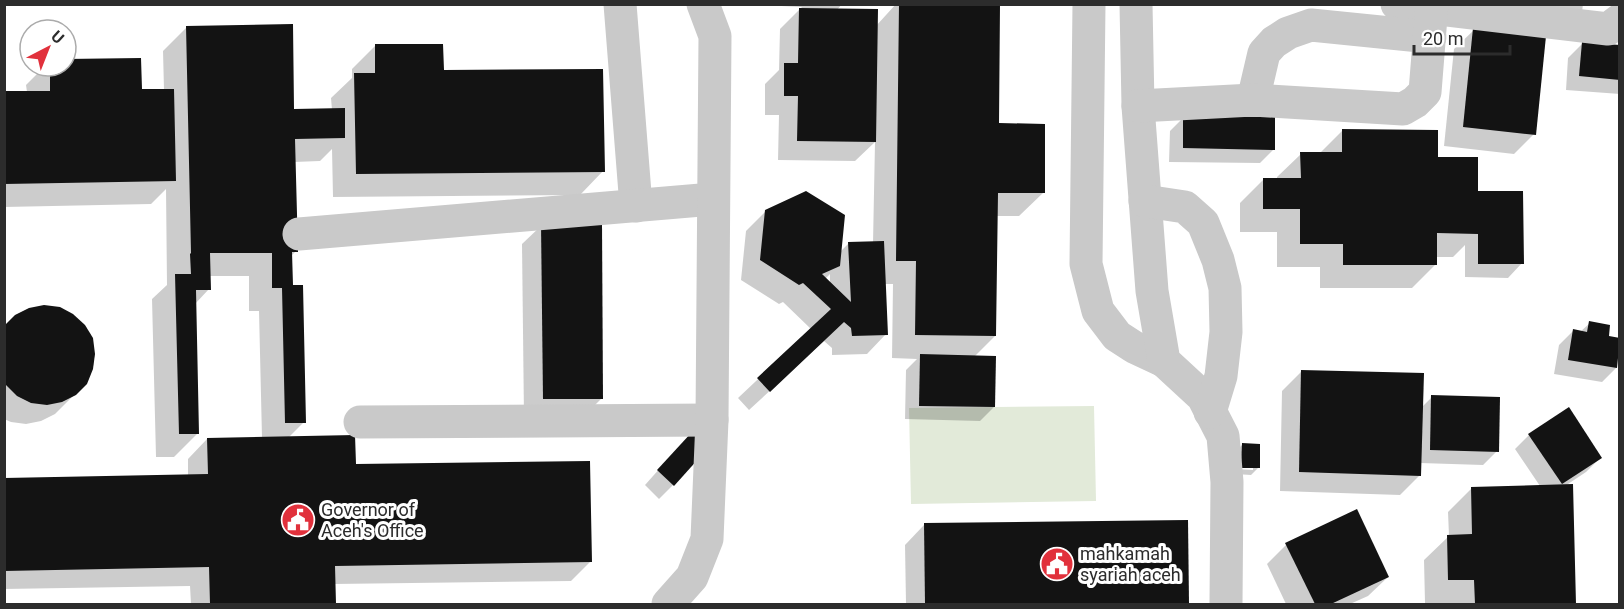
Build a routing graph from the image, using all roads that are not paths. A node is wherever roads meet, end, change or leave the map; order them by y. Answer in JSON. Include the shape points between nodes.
{"nodes":[{"id":1,"x":620,"y":4,"type":"edge"},
{"id":2,"x":703,"y":4,"type":"edge"},
{"id":3,"x":1089,"y":4,"type":"edge"},
{"id":4,"x":1136,"y":4,"type":"edge"},
{"id":5,"x":1398,"y":4,"type":"edge"},
{"id":6,"x":1431,"y":17,"type":"edge"},
{"id":7,"x":1620,"y":20,"type":"edge"},
{"id":8,"x":1253,"y":100,"type":"junction"},
{"id":9,"x":1138,"y":106,"type":"junction"},
{"id":10,"x":713,"y":199,"type":"junction"},
{"id":11,"x":1145,"y":201,"type":"junction"},
{"id":12,"x":636,"y":206,"type":"junction"},
{"id":13,"x":299,"y":234,"type":"dead end"},
{"id":14,"x":1164,"y":361,"type":"junction"},
{"id":15,"x":1210,"y":412,"type":"junction"},
{"id":16,"x":712,"y":420,"type":"junction"},
{"id":17,"x":360,"y":422,"type":"dead end"},
{"id":18,"x":668,"y":604,"type":"edge"},
{"id":19,"x":1226,"y":604,"type":"edge"}],
"edges":[{"from":1,"to":12,"type":"lane"},
{"from":2,"to":10,"type":"lane","via":[[714,36]]},
{"from":3,"to":14,"type":"lane","via":[[1086,264],[1098,311],[1117,336]]},
{"from":4,"to":9,"type":"lane"},
{"from":5,"to":6,"type":"lane"},
{"from":6,"to":7,"type":"lane","via":[[1608,28]]},
{"from":6,"to":8,"type":"lane","via":[[1311,25],[1288,33],[1264,53]]},
{"from":6,"to":8,"type":"lane","via":[[1425,92],[1403,109]]},
{"from":8,"to":9,"type":"lane"},
{"from":9,"to":11,"type":"lane"},
{"from":10,"to":12,"type":"lane"},
{"from":10,"to":16,"type":"lane"},
{"from":11,"to":14,"type":"lane","via":[[1152,291]]},
{"from":11,"to":15,"type":"lane","via":[[1185,207],[1203,223],[1218,260],[1225,288],[1226,332],[1221,376]]},
{"from":12,"to":13,"type":"lane"},
{"from":14,"to":15,"type":"lane","via":[[1203,397]]},
{"from":15,"to":19,"type":"lane","via":[[1223,436],[1227,482]]},
{"from":16,"to":17,"type":"lane"},
{"from":16,"to":18,"type":"lane","via":[[707,539],[692,577]]}]}
